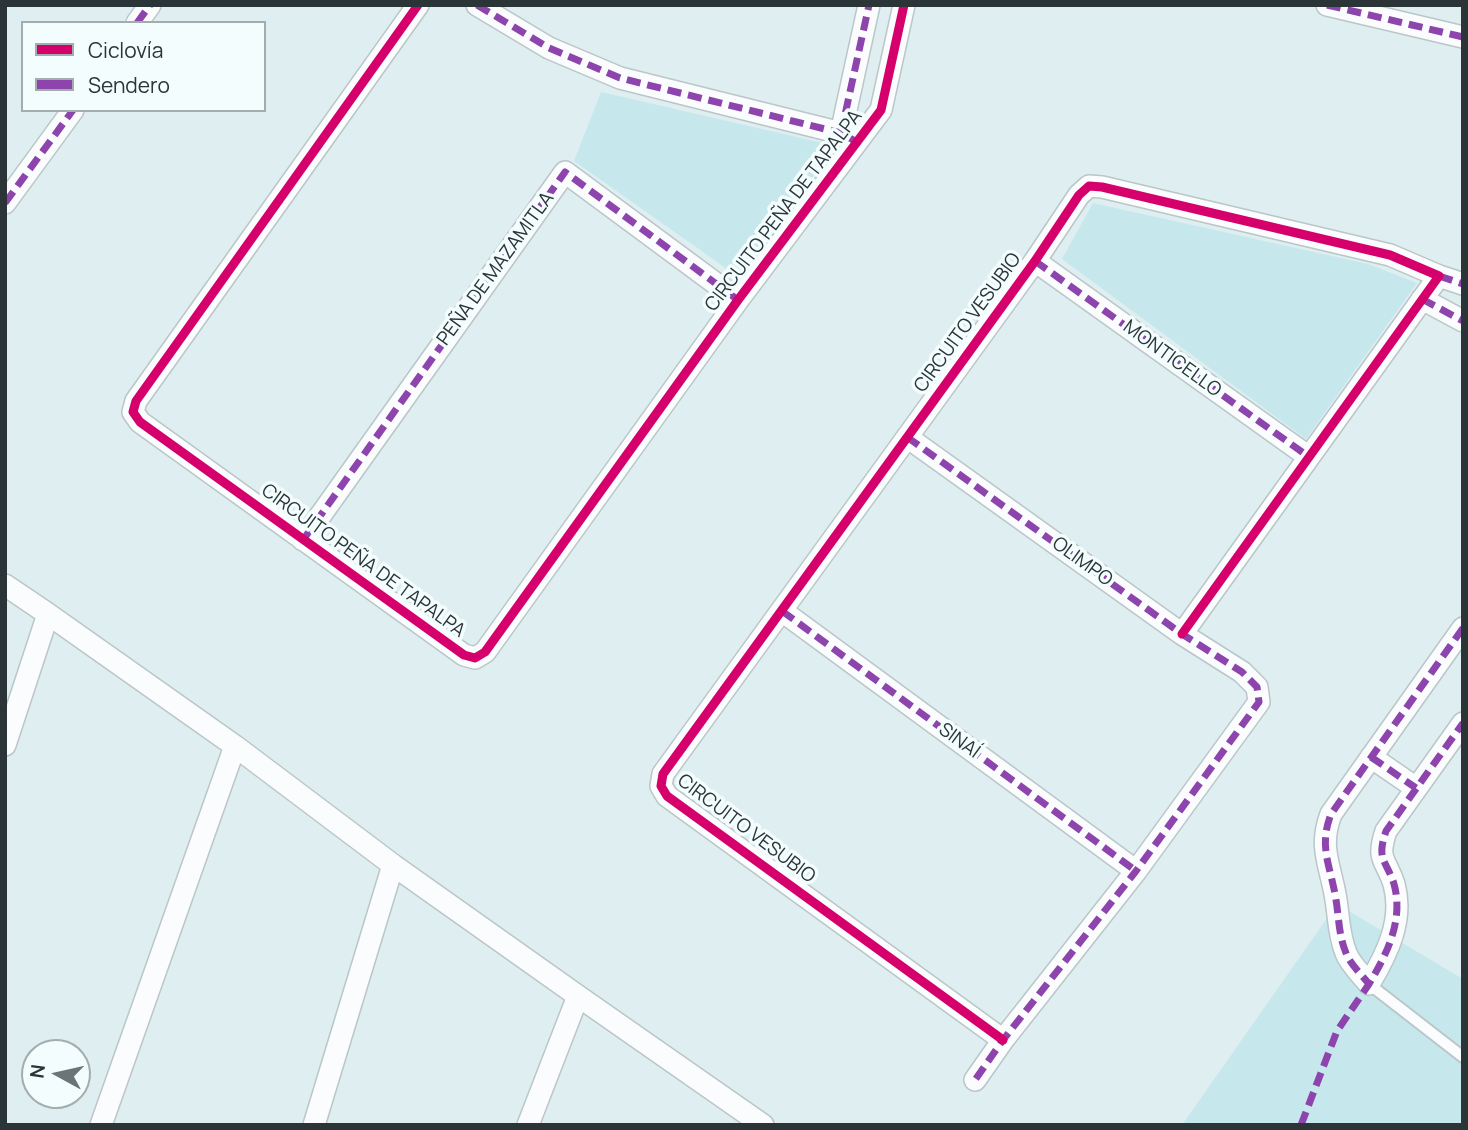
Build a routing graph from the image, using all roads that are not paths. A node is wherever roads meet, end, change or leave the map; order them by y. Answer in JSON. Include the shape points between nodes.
{"nodes":[{"id":1,"x":150,"y":5,"type":"edge"},
{"id":2,"x":418,"y":5,"type":"edge"},
{"id":3,"x":477,"y":5,"type":"edge"},
{"id":4,"x":869,"y":5,"type":"edge"},
{"id":5,"x":904,"y":5,"type":"edge"},
{"id":6,"x":1327,"y":5,"type":"edge"},
{"id":7,"x":138,"y":21,"type":"edge"},
{"id":8,"x":1463,"y":37,"type":"edge"},
{"id":9,"x":72,"y":112,"type":"edge"},
{"id":10,"x":848,"y":137,"type":"junction"},
{"id":11,"x":5,"y":203,"type":"edge"},
{"id":12,"x":1035,"y":261,"type":"junction"},
{"id":13,"x":1439,"y":276,"type":"junction"},
{"id":14,"x":1463,"y":284,"type":"edge"},
{"id":15,"x":1422,"y":299,"type":"junction"},
{"id":16,"x":738,"y":300,"type":"junction"},
{"id":17,"x":1463,"y":321,"type":"edge"},
{"id":18,"x":907,"y":438,"type":"junction"},
{"id":19,"x":1309,"y":457,"type":"junction"},
{"id":20,"x":303,"y":540,"type":"junction"},
{"id":21,"x":5,"y":584,"type":"edge"},
{"id":22,"x":782,"y":611,"type":"junction"},
{"id":23,"x":48,"y":614,"type":"junction"},
{"id":24,"x":1463,"y":628,"type":"edge"},
{"id":25,"x":1182,"y":634,"type":"junction"},
{"id":26,"x":1463,"y":723,"type":"edge"},
{"id":27,"x":5,"y":746,"type":"edge"},
{"id":28,"x":234,"y":746,"type":"junction"},
{"id":29,"x":1371,"y":757,"type":"junction"},
{"id":30,"x":1416,"y":788,"type":"junction"},
{"id":31,"x":393,"y":865,"type":"junction"},
{"id":32,"x":1136,"y":871,"type":"junction"},
{"id":33,"x":1369,"y":984,"type":"junction"},
{"id":34,"x":578,"y":996,"type":"junction"},
{"id":35,"x":1003,"y":1040,"type":"junction"},
{"id":36,"x":1463,"y":1057,"type":"edge"},
{"id":37,"x":975,"y":1080,"type":"dead end"},
{"id":38,"x":730,"y":1115,"type":"edge"},
{"id":39,"x":101,"y":1125,"type":"edge"},
{"id":40,"x":314,"y":1125,"type":"edge"},
{"id":41,"x":528,"y":1125,"type":"edge"},
{"id":42,"x":763,"y":1125,"type":"edge"}],
"edges":[{"from":1,"to":7,"type":"street"},
{"from":2,"to":20,"type":"street","name":"CIRCUITO PEÑA DE TAPALPA","via":[[136,401],[134,412],[140,422]]},
{"from":3,"to":10,"type":"street","name":"CIRCUITO PEÑA DE TAPALPA","via":[[549,48],[620,78]]},
{"from":4,"to":10,"type":"street","name":"CIRCUITO PEÑA DE TAPALPA"},
{"from":5,"to":10,"type":"street","name":"CIRCUITO PEÑA DE TAPALPA","via":[[881,110]]},
{"from":6,"to":8,"type":"street"},
{"from":9,"to":11,"type":"street"},
{"from":10,"to":16,"type":"street","name":"CIRCUITO PEÑA DE TAPALPA"},
{"from":12,"to":13,"type":"street","name":"CIRCUITO VESUBIO","via":[[1089,187],[1390,255]]},
{"from":12,"to":18,"type":"street","name":"CIRCUITO VESUBIO"},
{"from":12,"to":19,"type":"street","name":"MONTICELLO"},
{"from":13,"to":14,"type":"street","name":"CIRCUITO VESUBIO"},
{"from":13,"to":15,"type":"street"},
{"from":15,"to":17,"type":"street"},
{"from":15,"to":19,"type":"street"},
{"from":16,"to":20,"type":"street","name":"CIRCUITO PEÑA DE TAPALPA","via":[[485,652],[475,658],[464,655]]},
{"from":16,"to":20,"type":"street","name":"PEÑA DE MAZAMITLA","via":[[565,172]]},
{"from":18,"to":22,"type":"street","name":"CIRCUITO VESUBIO"},
{"from":18,"to":25,"type":"street","name":"OLIMPO"},
{"from":19,"to":25,"type":"street"},
{"from":21,"to":23,"type":"street"},
{"from":22,"to":32,"type":"street","name":"SINAÍ"},
{"from":22,"to":35,"type":"street","name":"CIRCUITO VESUBIO","via":[[663,774],[661,786],[667,796]]},
{"from":23,"to":27,"type":"street"},
{"from":23,"to":28,"type":"street"},
{"from":24,"to":29,"type":"street"},
{"from":25,"to":32,"type":"street","name":"OLIMPO","via":[[1242,672],[1257,687],[1259,702]]},
{"from":26,"to":30,"type":"street"},
{"from":28,"to":31,"type":"street"},
{"from":28,"to":39,"type":"street"},
{"from":29,"to":30,"type":"street"},
{"from":29,"to":33,"type":"street","via":[[1331,814],[1325,831],[1325,858],[1346,956]]},
{"from":30,"to":33,"type":"street","via":[[1385,831],[1381,847],[1394,884],[1394,936]]},
{"from":31,"to":34,"type":"street"},
{"from":31,"to":40,"type":"street"},
{"from":32,"to":35,"type":"street"},
{"from":33,"to":36,"type":"lane"},
{"from":34,"to":38,"type":"street"},
{"from":34,"to":41,"type":"street"},
{"from":35,"to":37,"type":"street"},
{"from":38,"to":42,"type":"street"}]}
